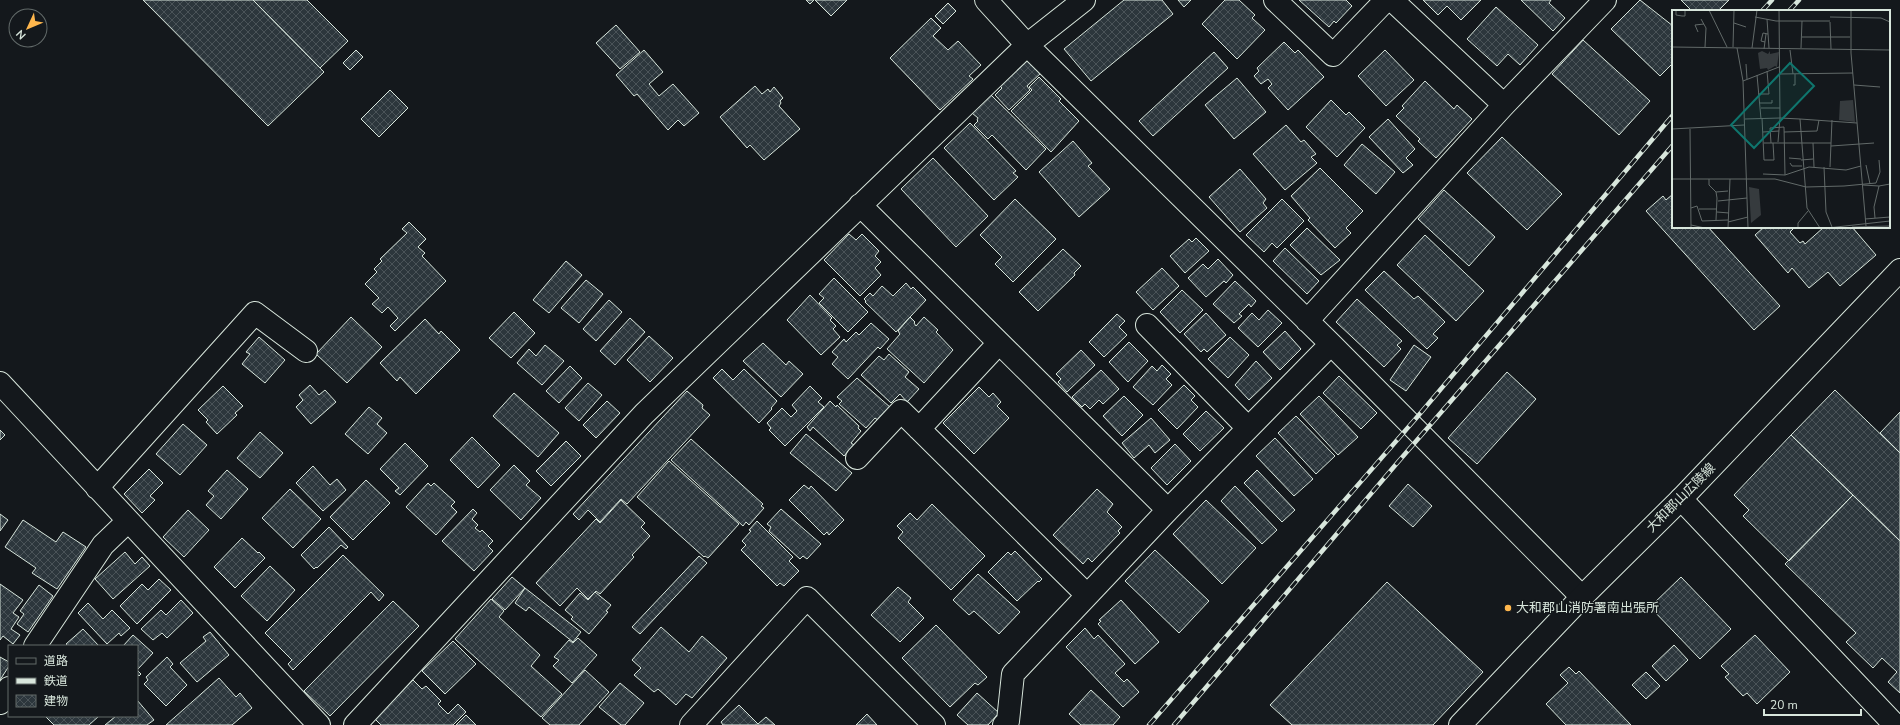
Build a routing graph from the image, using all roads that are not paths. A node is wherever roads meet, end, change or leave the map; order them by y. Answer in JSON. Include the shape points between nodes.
{"nodes":[{"id":1,"x":986,"y":0,"type":"edge"},
{"id":2,"x":1084,"y":0,"type":"edge"},
{"id":3,"x":1275,"y":0,"type":"edge"},
{"id":4,"x":1386,"y":0,"type":"edge"},
{"id":5,"x":1392,"y":0,"type":"edge"},
{"id":6,"x":1605,"y":0,"type":"edge"},
{"id":7,"x":1027,"y":45,"type":"junction"},
{"id":8,"x":1504,"y":105,"type":"junction"},
{"id":9,"x":860,"y":205,"type":"junction"},
{"id":10,"x":1900,"y":270,"type":"edge"},
{"id":11,"x":1307,"y":321,"type":"junction"},
{"id":12,"x":1147,"y":325,"type":"dead end"},
{"id":13,"x":999,"y":343,"type":"junction"},
{"id":14,"x":1331,"y":344,"type":"junction"},
{"id":15,"x":306,"y":351,"type":"dead end"},
{"id":16,"x":0,"y":383,"type":"edge"},
{"id":17,"x":1248,"y":428,"type":"junction"},
{"id":18,"x":919,"y":429,"type":"junction"},
{"id":19,"x":857,"y":458,"type":"dead end"},
{"id":20,"x":97,"y":488,"type":"junction"},
{"id":21,"x":1681,"y":499,"type":"junction"},
{"id":22,"x":1168,"y":510,"type":"junction"},
{"id":23,"x":128,"y":521,"type":"junction"},
{"id":24,"x":1087,"y":595,"type":"junction"},
{"id":25,"x":1582,"y":597,"type":"junction"},
{"id":26,"x":36,"y":645,"type":"edge"},
{"id":27,"x":8,"y":690,"type":"edge"},
{"id":28,"x":0,"y":703,"type":"edge"},
{"id":29,"x":319,"y":725,"type":"edge"},
{"id":30,"x":355,"y":725,"type":"edge"},
{"id":31,"x":691,"y":725,"type":"edge"},
{"id":32,"x":934,"y":725,"type":"edge"},
{"id":33,"x":1004,"y":725,"type":"edge"},
{"id":34,"x":1460,"y":725,"type":"edge"},
{"id":35,"x":1895,"y":725,"type":"edge"}],
"edges":[{"from":1,"to":7,"type":"street"},
{"from":2,"to":7,"type":"street"},
{"from":3,"to":4,"type":"street","via":[[1333,55]]},
{"from":5,"to":8,"type":"street"},
{"from":6,"to":8,"type":"street"},
{"from":7,"to":9,"type":"street"},
{"from":7,"to":11,"type":"street"},
{"from":8,"to":11,"type":"street"},
{"from":9,"to":13,"type":"street"},
{"from":9,"to":30,"type":"street","via":[[644,414]]},
{"from":10,"to":21,"type":"street","name":"大和郡山広陵線"},
{"from":11,"to":14,"type":"street"},
{"from":12,"to":17,"type":"street"},
{"from":13,"to":18,"type":"street"},
{"from":13,"to":22,"type":"street"},
{"from":14,"to":17,"type":"street"},
{"from":14,"to":25,"type":"street"},
{"from":15,"to":20,"type":"street","via":[[255,313]]},
{"from":16,"to":20,"type":"street"},
{"from":17,"to":22,"type":"street"},
{"from":18,"to":19,"type":"street","via":[[902,411]]},
{"from":18,"to":24,"type":"street"},
{"from":20,"to":23,"type":"street"},
{"from":21,"to":25,"type":"street","name":"大和郡山広陵線"},
{"from":21,"to":35,"type":"street"},
{"from":22,"to":24,"type":"street"},
{"from":23,"to":26,"type":"street","via":[[103,546]]},
{"from":23,"to":29,"type":"street"},
{"from":24,"to":33,"type":"street","via":[[1013,674],[1008,720]]},
{"from":25,"to":34,"type":"street","name":"大和郡山広陵線"},
{"from":27,"to":28,"type":"street"},
{"from":31,"to":32,"type":"street","via":[[807,598]]}]}
